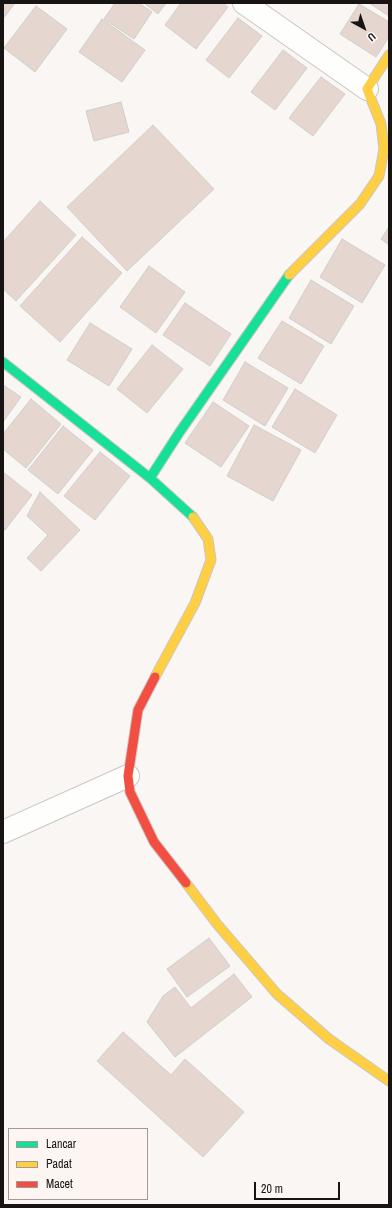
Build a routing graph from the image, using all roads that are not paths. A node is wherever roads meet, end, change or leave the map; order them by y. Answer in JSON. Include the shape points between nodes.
{"nodes":[{"id":1,"x":244,"y":3,"type":"edge"},
{"id":2,"x":389,"y":55,"type":"edge"},
{"id":3,"x":367,"y":89,"type":"junction"},
{"id":4,"x":4,"y":364,"type":"edge"},
{"id":5,"x":150,"y":478,"type":"junction"},
{"id":6,"x":128,"y":776,"type":"junction"},
{"id":7,"x":3,"y":832,"type":"edge"},
{"id":8,"x":389,"y":1081,"type":"edge"}],
"edges":[{"from":1,"to":3,"type":"street"},
{"from":2,"to":3,"type":"street"},
{"from":3,"to":5,"type":"street","via":[[381,124],[384,149],[379,176],[360,204],[286,278],[178,433]]},
{"from":4,"to":5,"type":"street"},
{"from":5,"to":6,"type":"street","via":[[196,520],[208,539],[211,560],[195,602],[138,710]]},
{"from":6,"to":7,"type":"street"},
{"from":6,"to":8,"type":"street","via":[[130,792],[154,842],[217,924],[272,989],[329,1039]]}]}
